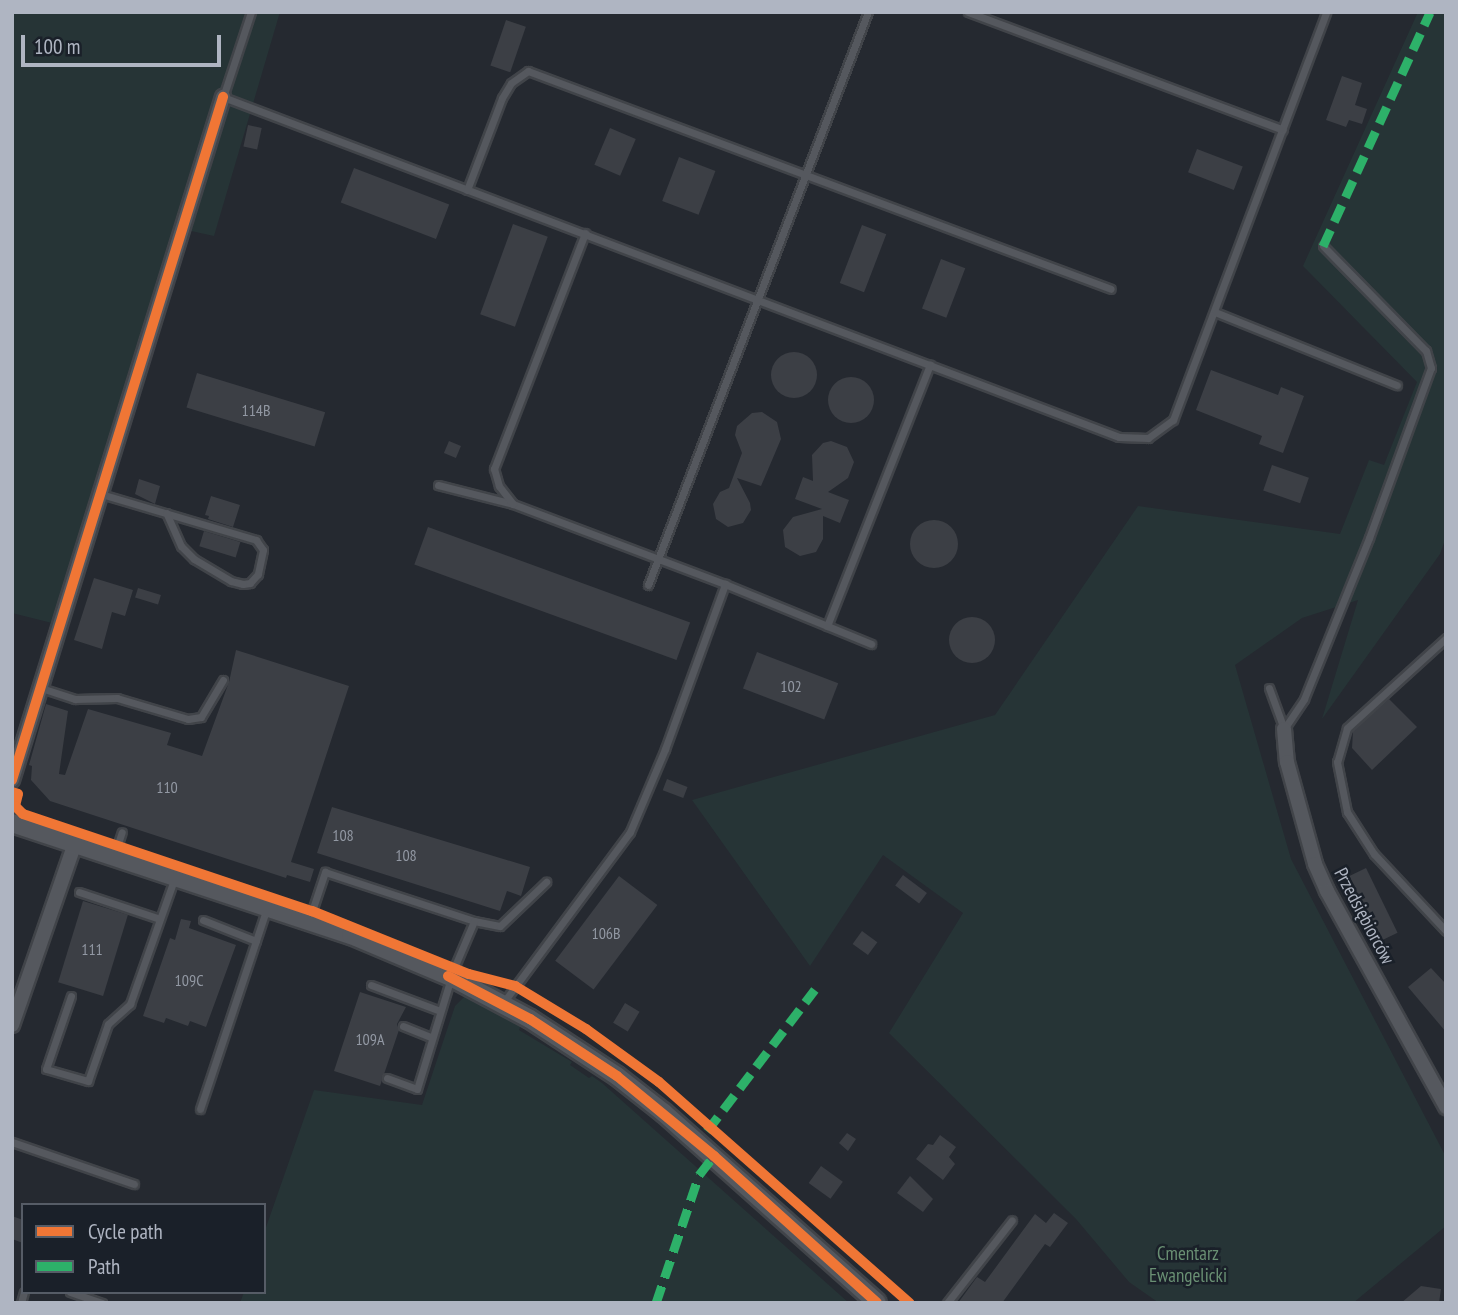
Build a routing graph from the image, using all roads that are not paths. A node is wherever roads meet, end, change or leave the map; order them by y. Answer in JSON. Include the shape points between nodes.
{"nodes":[{"id":1,"x":251,"y":12,"type":"edge"},
{"id":2,"x":868,"y":12,"type":"edge"},
{"id":3,"x":968,"y":12,"type":"edge"},
{"id":4,"x":1326,"y":12,"type":"edge"},
{"id":5,"x":223,"y":97,"type":"junction"},
{"id":6,"x":1283,"y":130,"type":"junction"},
{"id":7,"x":806,"y":176,"type":"junction"},
{"id":8,"x":467,"y":190,"type":"junction"},
{"id":9,"x":584,"y":233,"type":"junction"},
{"id":10,"x":1323,"y":246,"type":"dead end"},
{"id":11,"x":1111,"y":289,"type":"dead end"},
{"id":12,"x":758,"y":300,"type":"junction"},
{"id":13,"x":1215,"y":312,"type":"junction"},
{"id":14,"x":930,"y":365,"type":"junction"},
{"id":15,"x":1397,"y":385,"type":"dead end"},
{"id":16,"x":438,"y":485,"type":"dead end"},
{"id":17,"x":100,"y":494,"type":"junction"},
{"id":18,"x":513,"y":504,"type":"junction"},
{"id":19,"x":166,"y":513,"type":"junction"},
{"id":20,"x":659,"y":558,"type":"junction"},
{"id":21,"x":725,"y":584,"type":"junction"},
{"id":22,"x":648,"y":585,"type":"dead end"},
{"id":23,"x":827,"y":626,"type":"junction"},
{"id":24,"x":1446,"y":638,"type":"edge"},
{"id":25,"x":871,"y":644,"type":"dead end"},
{"id":26,"x":223,"y":680,"type":"dead end"},
{"id":27,"x":40,"y":688,"type":"junction"},
{"id":28,"x":1269,"y":688,"type":"dead end"},
{"id":29,"x":1284,"y":730,"type":"junction"},
{"id":30,"x":12,"y":780,"type":"edge"},
{"id":31,"x":12,"y":822,"type":"edge"},
{"id":32,"x":122,"y":832,"type":"dead end"},
{"id":33,"x":75,"y":843,"type":"junction"},
{"id":34,"x":114,"y":856,"type":"junction"},
{"id":35,"x":175,"y":876,"type":"junction"},
{"id":36,"x":546,"y":881,"type":"dead end"},
{"id":37,"x":79,"y":892,"type":"dead end"},
{"id":38,"x":268,"y":907,"type":"junction"},
{"id":39,"x":160,"y":919,"type":"junction"},
{"id":40,"x":202,"y":920,"type":"dead end"},
{"id":41,"x":308,"y":921,"type":"junction"},
{"id":42,"x":474,"y":921,"type":"junction"},
{"id":43,"x":1446,"y":931,"type":"edge"},
{"id":44,"x":256,"y":941,"type":"junction"},
{"id":45,"x":451,"y":977,"type":"junction"},
{"id":46,"x":371,"y":985,"type":"dead end"},
{"id":47,"x":71,"y":996,"type":"dead end"},
{"id":48,"x":502,"y":1004,"type":"junction"},
{"id":49,"x":440,"y":1011,"type":"junction"},
{"id":50,"x":12,"y":1025,"type":"edge"},
{"id":51,"x":403,"y":1026,"type":"dead end"},
{"id":52,"x":432,"y":1038,"type":"junction"},
{"id":53,"x":387,"y":1078,"type":"dead end"},
{"id":54,"x":1441,"y":1086,"type":"edge"},
{"id":55,"x":1446,"y":1107,"type":"edge"},
{"id":56,"x":200,"y":1109,"type":"dead end"},
{"id":57,"x":12,"y":1142,"type":"edge"},
{"id":58,"x":134,"y":1184,"type":"dead end"},
{"id":59,"x":1012,"y":1220,"type":"dead end"},
{"id":60,"x":76,"y":1294,"type":"edge"},
{"id":61,"x":948,"y":1302,"type":"edge"},
{"id":62,"x":102,"y":1303,"type":"edge"},
{"id":63,"x":877,"y":1303,"type":"edge"}],
"edges":[{"from":1,"to":5,"type":"lane"},
{"from":2,"to":7,"type":"lane"},
{"from":3,"to":6,"type":"lane"},
{"from":4,"to":6,"type":"lane"},
{"from":5,"to":8,"type":"lane"},
{"from":5,"to":17,"type":"street"},
{"from":6,"to":13,"type":"lane"},
{"from":7,"to":8,"type":"lane","via":[[528,71],[511,83],[502,98]]},
{"from":7,"to":11,"type":"lane"},
{"from":7,"to":12,"type":"lane"},
{"from":8,"to":9,"type":"lane"},
{"from":9,"to":12,"type":"lane"},
{"from":9,"to":18,"type":"lane","via":[[494,469],[499,486]]},
{"from":10,"to":29,"type":"lane","via":[[1426,351],[1431,368],[1304,699]]},
{"from":12,"to":14,"type":"lane"},
{"from":12,"to":20,"type":"lane"},
{"from":13,"to":14,"type":"lane","via":[[1173,421],[1148,438],[1119,437]]},
{"from":13,"to":15,"type":"lane"},
{"from":14,"to":23,"type":"lane"},
{"from":16,"to":18,"type":"lane"},
{"from":17,"to":19,"type":"lane"},
{"from":17,"to":27,"type":"street"},
{"from":18,"to":20,"type":"lane"},
{"from":19,"to":19,"type":"lane","via":[[256,540],[263,550],[258,574],[243,584],[194,559],[181,546]]},
{"from":20,"to":21,"type":"lane"},
{"from":20,"to":22,"type":"lane"},
{"from":21,"to":23,"type":"lane"},
{"from":21,"to":48,"type":"lane","via":[[630,832]]},
{"from":23,"to":25,"type":"lane"},
{"from":24,"to":43,"type":"lane","via":[[1347,728],[1337,762],[1347,812],[1374,854]]},
{"from":26,"to":27,"type":"lane","via":[[201,717],[188,719],[117,698],[75,699]]},
{"from":27,"to":30,"type":"street"},
{"from":28,"to":29,"type":"lane"},
{"from":29,"to":54,"type":"street","name":"Przedsiębiorców","via":[[1287,762],[1315,864]]},
{"from":31,"to":33,"type":"street"},
{"from":32,"to":34,"type":"lane"},
{"from":33,"to":34,"type":"street"},
{"from":33,"to":50,"type":"street"},
{"from":34,"to":35,"type":"street"},
{"from":35,"to":38,"type":"street"},
{"from":35,"to":39,"type":"lane"},
{"from":36,"to":42,"type":"lane","via":[[500,926]]},
{"from":37,"to":39,"type":"lane"},
{"from":38,"to":41,"type":"street"},
{"from":38,"to":44,"type":"lane"},
{"from":39,"to":47,"type":"lane","via":[[130,1004],[108,1024],[88,1081],[46,1069]]},
{"from":40,"to":44,"type":"lane"},
{"from":41,"to":42,"type":"lane","via":[[325,872]]},
{"from":41,"to":45,"type":"street"},
{"from":42,"to":45,"type":"lane"},
{"from":44,"to":56,"type":"lane"},
{"from":45,"to":48,"type":"street"},
{"from":45,"to":49,"type":"lane"},
{"from":46,"to":49,"type":"lane"},
{"from":48,"to":63,"type":"street","via":[[617,1076],[664,1113]]},
{"from":49,"to":52,"type":"lane"},
{"from":51,"to":52,"type":"lane"},
{"from":52,"to":53,"type":"lane","via":[[417,1089]]},
{"from":54,"to":55,"type":"street","name":"Przedsiębiorców"},
{"from":57,"to":58,"type":"lane"},
{"from":59,"to":61,"type":"lane"},
{"from":60,"to":62,"type":"lane"}]}
